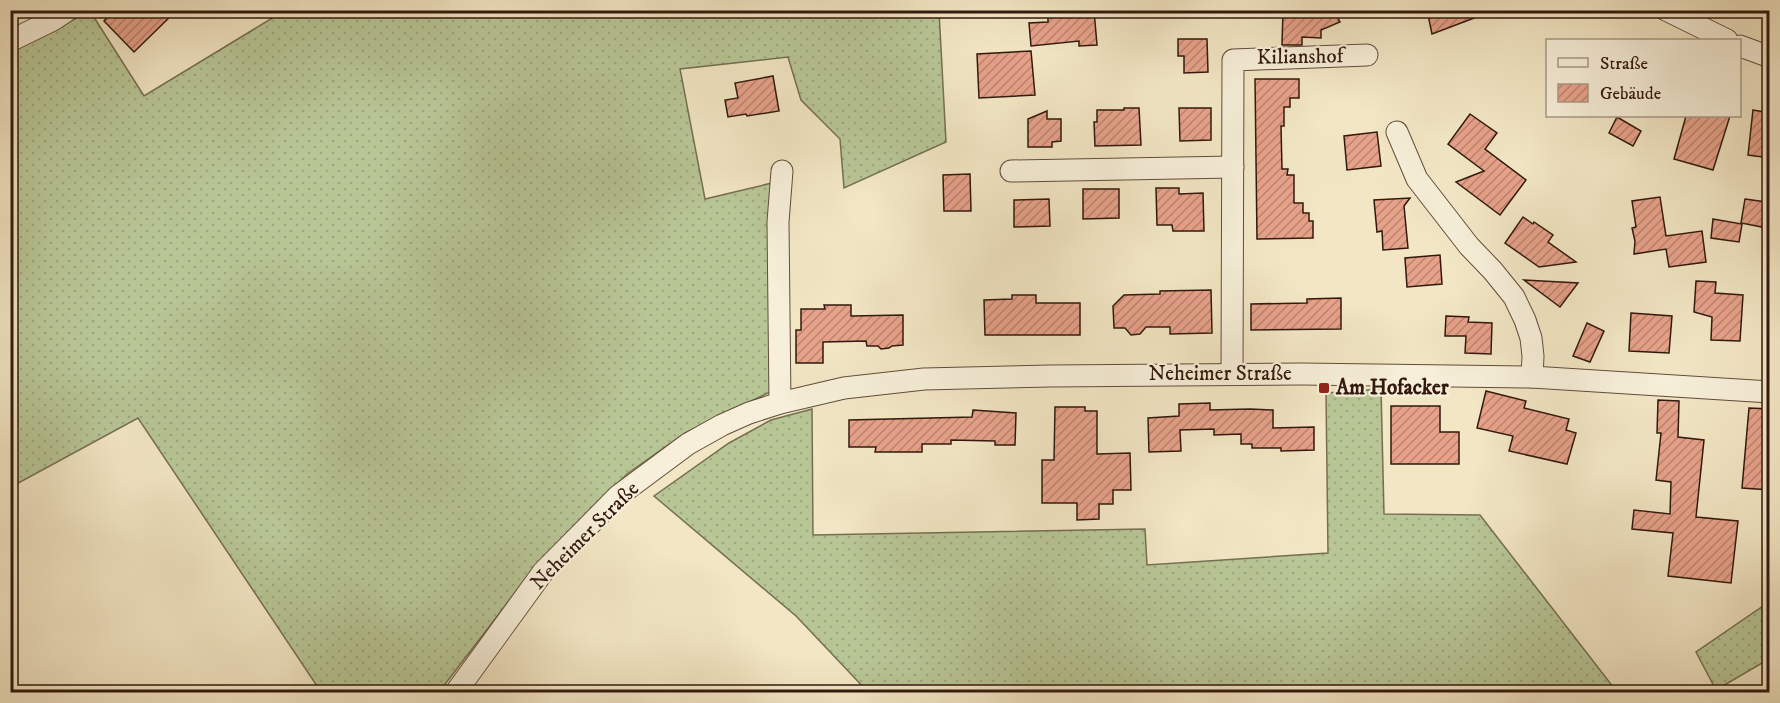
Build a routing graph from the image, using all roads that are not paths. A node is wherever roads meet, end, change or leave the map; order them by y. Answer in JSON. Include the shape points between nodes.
{"nodes":[{"id":1,"x":68,"y":10,"type":"edge"},
{"id":2,"x":1666,"y":10,"type":"edge"},
{"id":3,"x":1725,"y":39,"type":"edge"},
{"id":4,"x":10,"y":41,"type":"edge"},
{"id":5,"x":1741,"y":46,"type":"edge"},
{"id":6,"x":1367,"y":56,"type":"dead end"},
{"id":7,"x":1770,"y":57,"type":"edge"},
{"id":8,"x":1397,"y":132,"type":"dead end"},
{"id":9,"x":1233,"y":167,"type":"junction"},
{"id":10,"x":782,"y":171,"type":"dead end"},
{"id":11,"x":1011,"y":171,"type":"dead end"},
{"id":12,"x":1232,"y":374,"type":"junction"},
{"id":13,"x":1532,"y":377,"type":"junction"},
{"id":14,"x":1769,"y":387,"type":"edge"},
{"id":15,"x":780,"y":403,"type":"junction"},
{"id":16,"x":456,"y":693,"type":"edge"}],
"edges":[{"from":1,"to":4,"type":"street"},
{"from":2,"to":3,"type":"street"},
{"from":5,"to":7,"type":"street"},
{"from":6,"to":9,"type":"street","name":"Kilianshof","via":[[1233,60]]},
{"from":8,"to":13,"type":"street","via":[[1417,179],[1514,297],[1531,338]]},
{"from":9,"to":11,"type":"street"},
{"from":9,"to":12,"type":"street","name":"Kilianshof"},
{"from":10,"to":15,"type":"street","via":[[778,222]]},
{"from":12,"to":13,"type":"street","name":"Neheimer Straße"},
{"from":12,"to":15,"type":"street","name":"Neheimer Straße","via":[[924,379],[844,388]]},
{"from":13,"to":14,"type":"street","name":"Neheimer Straße"},
{"from":15,"to":16,"type":"street","name":"Neheimer Straße","via":[[722,424],[618,496],[543,572]]}]}
